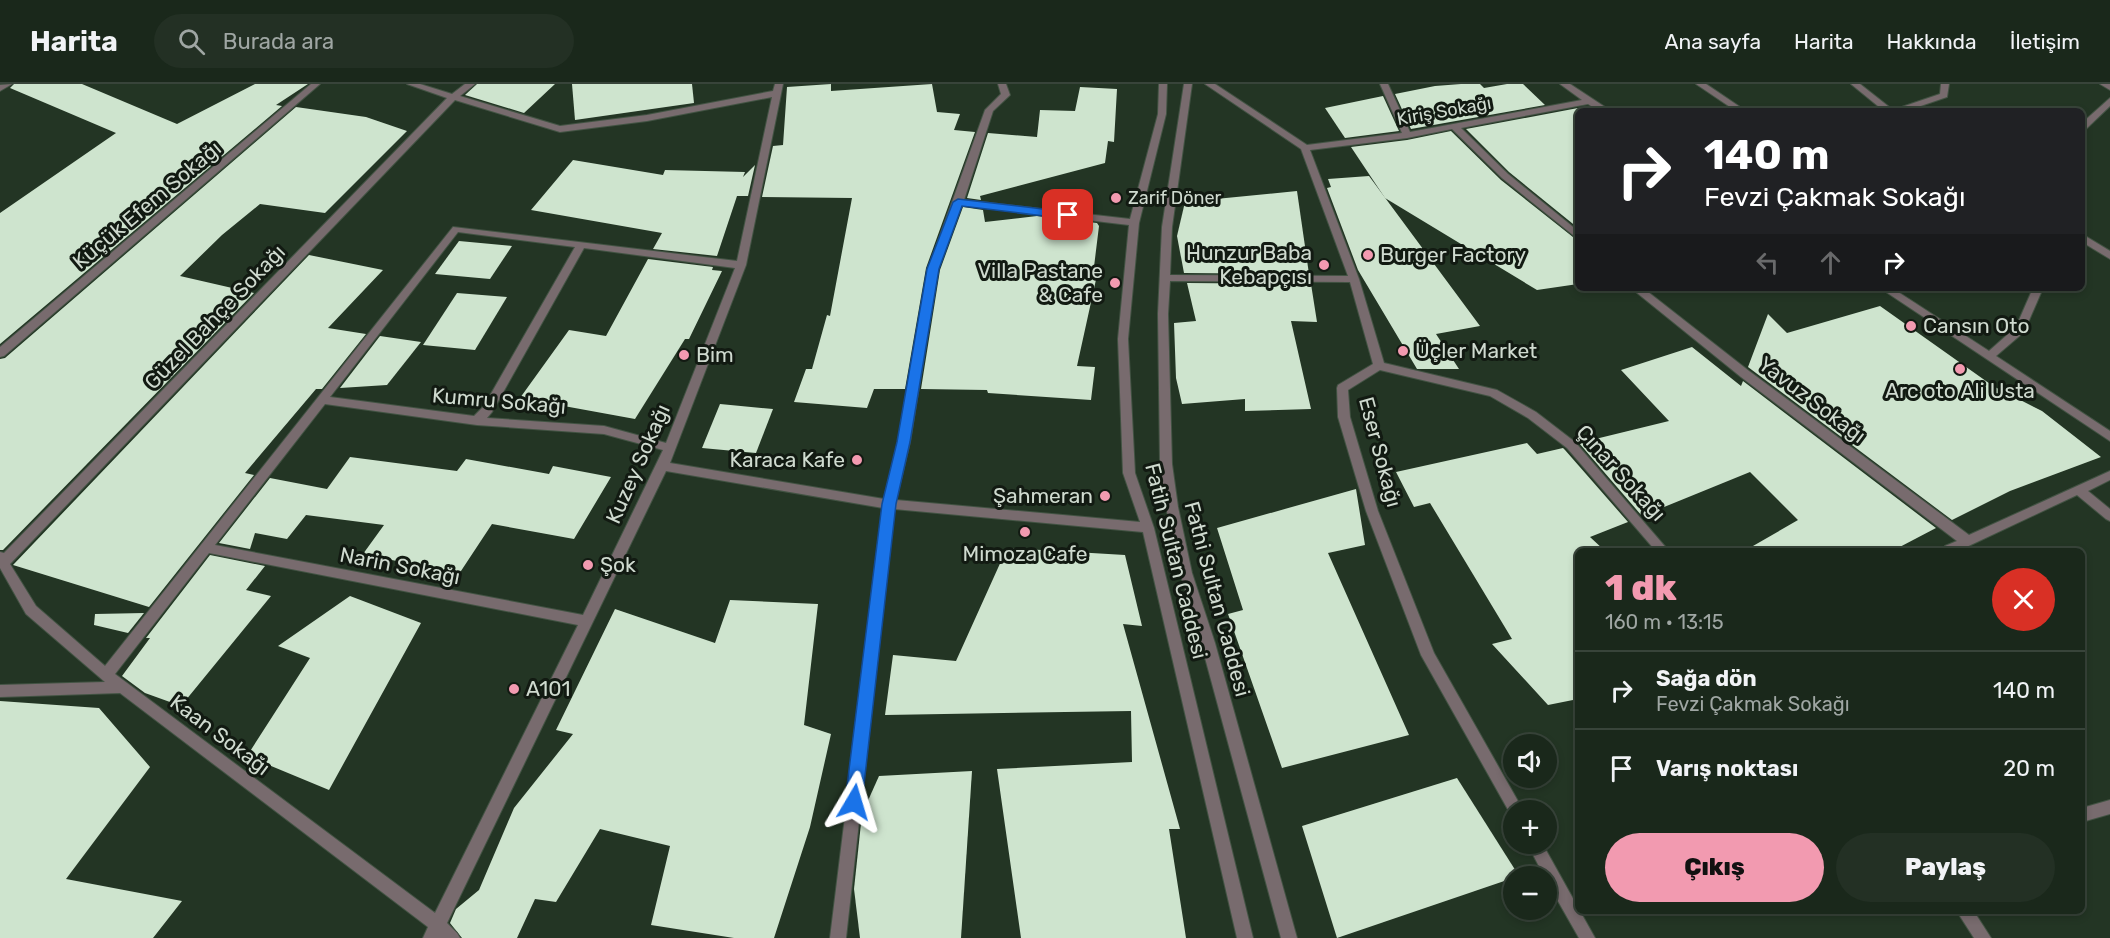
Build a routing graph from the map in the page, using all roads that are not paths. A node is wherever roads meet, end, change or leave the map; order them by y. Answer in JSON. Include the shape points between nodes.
{"nodes":[{"id":1,"x":8,"y":84,"type":"edge"},
{"id":2,"x":316,"y":84,"type":"edge"},
{"id":3,"x":411,"y":84,"type":"edge"},
{"id":4,"x":471,"y":84,"type":"edge"},
{"id":5,"x":1002,"y":84,"type":"edge"},
{"id":6,"x":1163,"y":84,"type":"edge"},
{"id":7,"x":1188,"y":84,"type":"edge"},
{"id":8,"x":1209,"y":84,"type":"edge"},
{"id":9,"x":1384,"y":84,"type":"edge"},
{"id":10,"x":1564,"y":84,"type":"edge"},
{"id":11,"x":1700,"y":84,"type":"edge"},
{"id":12,"x":1855,"y":84,"type":"edge"},
{"id":13,"x":1946,"y":84,"type":"edge"},
{"id":14,"x":2104,"y":84,"type":"edge"},
{"id":15,"x":2110,"y":87,"type":"edge"},
{"id":16,"x":0,"y":88,"type":"edge"},
{"id":17,"x":778,"y":89,"type":"edge"},
{"id":18,"x":453,"y":97,"type":"junction"},
{"id":19,"x":1588,"y":101,"type":"junction"},
{"id":20,"x":2110,"y":101,"type":"edge"},
{"id":21,"x":1600,"y":108,"type":"edge"},
{"id":22,"x":1737,"y":108,"type":"edge"},
{"id":23,"x":1885,"y":108,"type":"edge"},
{"id":24,"x":1906,"y":108,"type":"edge"},
{"id":25,"x":2085,"y":125,"type":"edge"},
{"id":26,"x":1454,"y":126,"type":"junction"},
{"id":27,"x":1407,"y":135,"type":"junction"},
{"id":28,"x":1305,"y":148,"type":"junction"},
{"id":29,"x":958,"y":202,"type":"junction"},
{"id":30,"x":1134,"y":223,"type":"junction"},
{"id":31,"x":1575,"y":234,"type":"edge"},
{"id":32,"x":2085,"y":239,"type":"edge"},
{"id":33,"x":581,"y":245,"type":"junction"},
{"id":34,"x":2110,"y":256,"type":"edge"},
{"id":35,"x":741,"y":265,"type":"junction"},
{"id":36,"x":1165,"y":278,"type":"junction"},
{"id":37,"x":1354,"y":279,"type":"junction"},
{"id":38,"x":1640,"y":291,"type":"edge"},
{"id":39,"x":1890,"y":291,"type":"edge"},
{"id":40,"x":2037,"y":291,"type":"edge"},
{"id":41,"x":0,"y":353,"type":"edge"},
{"id":42,"x":1989,"y":357,"type":"junction"},
{"id":43,"x":1379,"y":366,"type":"junction"},
{"id":44,"x":322,"y":400,"type":"junction"},
{"id":45,"x":477,"y":421,"type":"junction"},
{"id":46,"x":2110,"y":437,"type":"edge"},
{"id":47,"x":670,"y":448,"type":"junction"},
{"id":48,"x":663,"y":466,"type":"junction"},
{"id":49,"x":2110,"y":475,"type":"edge"},
{"id":50,"x":2078,"y":489,"type":"junction"},
{"id":51,"x":889,"y":504,"type":"junction"},
{"id":52,"x":2110,"y":516,"type":"edge"},
{"id":53,"x":1148,"y":528,"type":"junction"},
{"id":54,"x":1967,"y":541,"type":"junction"},
{"id":55,"x":206,"y":548,"type":"junction"},
{"id":56,"x":1660,"y":548,"type":"edge"},
{"id":57,"x":1953,"y":548,"type":"edge"},
{"id":58,"x":1,"y":561,"type":"edge"},
{"id":59,"x":587,"y":621,"type":"junction"},
{"id":60,"x":106,"y":675,"type":"junction"},
{"id":61,"x":122,"y":687,"type":"junction"},
{"id":62,"x":0,"y":691,"type":"edge"},
{"id":63,"x":1510,"y":800,"type":"edge"},
{"id":64,"x":2110,"y":807,"type":"edge"},
{"id":65,"x":2085,"y":814,"type":"edge"},
{"id":66,"x":1540,"y":854,"type":"edge"},
{"id":67,"x":1966,"y":914,"type":"edge"},
{"id":68,"x":434,"y":931,"type":"edge"},
{"id":69,"x":452,"y":938,"type":"edge"},
{"id":70,"x":838,"y":938,"type":"edge"},
{"id":71,"x":1245,"y":938,"type":"edge"},
{"id":72,"x":1289,"y":938,"type":"edge"},
{"id":73,"x":1587,"y":938,"type":"edge"},
{"id":74,"x":1983,"y":938,"type":"edge"}],
"edges":[{"from":1,"to":16,"type":"street"},
{"from":2,"to":41,"type":"street","name":"Küçük Efem Sokağı"},
{"from":3,"to":18,"type":"street"},
{"from":4,"to":18,"type":"street","name":"Güzel Bahçe Sokağı"},
{"from":5,"to":29,"type":"street","via":[[1006,95],[988,110]]},
{"from":6,"to":30,"type":"street","name":"Fatih Sultan Caddesi","via":[[1162,114]]},
{"from":7,"to":36,"type":"street","name":"Fathi Sultan Caddesi","via":[[1167,227]]},
{"from":8,"to":28,"type":"street"},
{"from":9,"to":27,"type":"street"},
{"from":10,"to":19,"type":"street"},
{"from":11,"to":22,"type":"street"},
{"from":12,"to":23,"type":"street"},
{"from":13,"to":24,"type":"street","via":[[1944,95]]},
{"from":14,"to":15,"type":"street"},
{"from":17,"to":18,"type":"street","via":[[647,118],[560,129]]},
{"from":17,"to":35,"type":"street","name":"Kuzey Sokağı"},
{"from":18,"to":58,"type":"street","name":"Güzel Bahçe Sokağı"},
{"from":19,"to":21,"type":"street"},
{"from":19,"to":26,"type":"street","name":"Kiriş Sokağı"},
{"from":20,"to":25,"type":"street"},
{"from":26,"to":27,"type":"street","name":"Kiriş Sokağı"},
{"from":26,"to":31,"type":"street","via":[[1505,176]]},
{"from":27,"to":28,"type":"street","name":"Kiriş Sokağı"},
{"from":28,"to":37,"type":"street","name":"Eser Sokağı"},
{"from":29,"to":30,"type":"street"},
{"from":29,"to":51,"type":"street","via":[[933,269],[904,442]]},
{"from":30,"to":53,"type":"street","name":"Fatih Sultan Caddesi","via":[[1123,339],[1124,373],[1129,473]]},
{"from":32,"to":34,"type":"street"},
{"from":33,"to":35,"type":"street"},
{"from":33,"to":44,"type":"street","via":[[456,229]]},
{"from":33,"to":45,"type":"street","via":[[488,409]]},
{"from":35,"to":47,"type":"street","name":"Kuzey Sokağı"},
{"from":36,"to":37,"type":"street"},
{"from":36,"to":72,"type":"street","name":"Fathi Sultan Caddesi","via":[[1167,464],[1172,507],[1186,573]]},
{"from":37,"to":43,"type":"street","name":"Eser Sokağı"},
{"from":38,"to":54,"type":"street","name":"Yavuz Sokağı"},
{"from":39,"to":42,"type":"street"},
{"from":40,"to":42,"type":"street","via":[[2020,329]]},
{"from":42,"to":46,"type":"street"},
{"from":43,"to":56,"type":"street","name":"Çınar Sokağı","via":[[1493,393],[1532,415],[1571,445]]},
{"from":43,"to":63,"type":"street","name":"Eser Sokağı","via":[[1342,388],[1344,417],[1372,511],[1428,655]]},
{"from":44,"to":45,"type":"street","name":"Kumru Sokağı"},
{"from":44,"to":55,"type":"street"},
{"from":45,"to":47,"type":"street","name":"Kumru Sokağı","via":[[604,430]]},
{"from":47,"to":48,"type":"street","name":"Kuzey Sokağı"},
{"from":48,"to":51,"type":"street"},
{"from":48,"to":59,"type":"street","name":"Kuzey Sokağı"},
{"from":49,"to":50,"type":"street"},
{"from":50,"to":52,"type":"street"},
{"from":50,"to":54,"type":"street"},
{"from":51,"to":53,"type":"street"},
{"from":51,"to":70,"type":"street"},
{"from":53,"to":71,"type":"street","name":"Fatih Sultan Caddesi"},
{"from":54,"to":57,"type":"street"},
{"from":55,"to":59,"type":"street","name":"Narin Sokağı"},
{"from":55,"to":60,"type":"street"},
{"from":58,"to":60,"type":"street","name":"Kaan Sokağı","via":[[31,610]]},
{"from":59,"to":68,"type":"street","name":"Kuzey Sokağı"},
{"from":60,"to":61,"type":"street","name":"Kaan Sokağı"},
{"from":61,"to":62,"type":"street"},
{"from":61,"to":68,"type":"street","name":"Kaan Sokağı"},
{"from":64,"to":65,"type":"street"},
{"from":66,"to":73,"type":"street"},
{"from":67,"to":74,"type":"street"},
{"from":68,"to":69,"type":"street","name":"Kaan Sokağı"}]}
